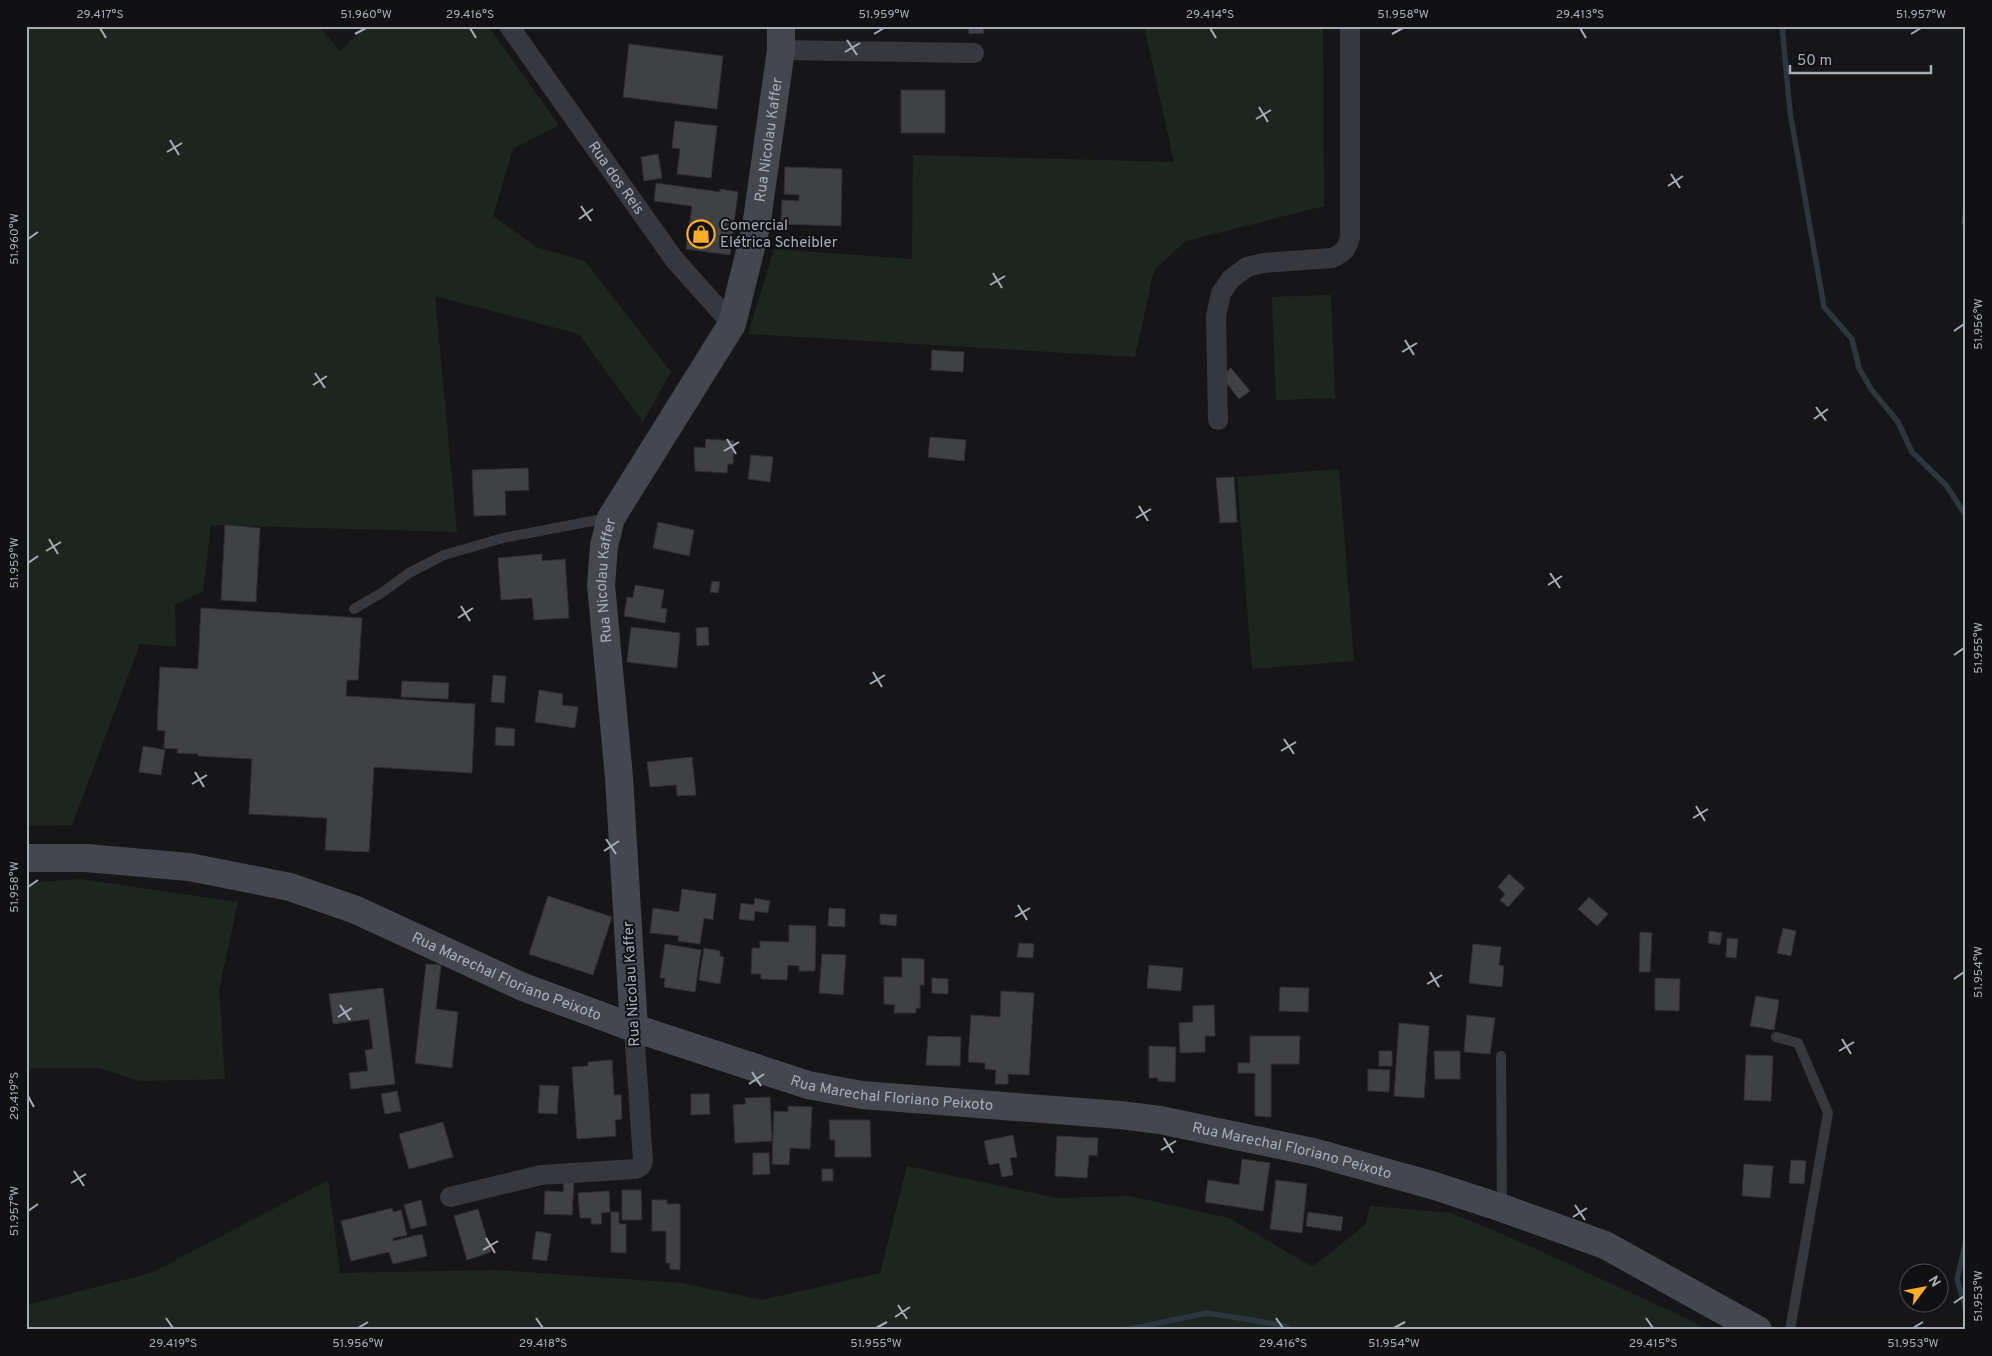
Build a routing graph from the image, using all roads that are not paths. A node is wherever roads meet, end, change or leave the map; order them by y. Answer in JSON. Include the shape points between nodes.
{"nodes":[{"id":1,"x":509,"y":26,"type":"edge"},
{"id":2,"x":1350,"y":26,"type":"edge"},
{"id":3,"x":781,"y":38,"type":"edge"},
{"id":4,"x":974,"y":54,"type":"dead end"},
{"id":5,"x":732,"y":324,"type":"junction"},
{"id":6,"x":1218,"y":420,"type":"dead end"},
{"id":7,"x":611,"y":518,"type":"junction"},
{"id":8,"x":354,"y":610,"type":"dead end"},
{"id":9,"x":26,"y":858,"type":"edge"},
{"id":10,"x":634,"y":1028,"type":"junction"},
{"id":11,"x":1776,"y":1037,"type":"dead end"},
{"id":12,"x":1501,"y":1056,"type":"dead end"},
{"id":13,"x":450,"y":1197,"type":"dead end"},
{"id":14,"x":1502,"y":1208,"type":"junction"},
{"id":15,"x":1758,"y":1330,"type":"edge"},
{"id":16,"x":1790,"y":1330,"type":"edge"}],
"edges":[{"from":1,"to":5,"type":"street","name":"Rua dos Reis","via":[[674,259]]},
{"from":2,"to":6,"type":"street","via":[[1348,248],[1332,258],[1247,267],[1231,279],[1221,293],[1216,316]]},
{"from":3,"to":4,"type":"street"},
{"from":3,"to":5,"type":"main road","name":"Rua Nicolau Kaffer","via":[[756,227]]},
{"from":5,"to":7,"type":"main road","name":"Rua Nicolau Kaffer"},
{"from":7,"to":8,"type":"lane","via":[[504,538],[444,555],[409,573]]},
{"from":7,"to":10,"type":"main road","name":"Rua Nicolau Kaffer","via":[[604,546],[601,585],[619,777]]},
{"from":9,"to":10,"type":"main road","name":"Rua Marechal Floriano Peixoto","via":[[86,858],[189,867],[290,887],[356,910],[523,987]]},
{"from":10,"to":13,"type":"street","name":"Rua Nicolau Kaffer","via":[[641,1166],[636,1169],[541,1175]]},
{"from":10,"to":14,"type":"main road","name":"Rua Marechal Floriano Peixoto","via":[[808,1085],[862,1095],[1160,1120],[1313,1152]]},
{"from":11,"to":16,"type":"lane","via":[[1798,1043],[1828,1113]]},
{"from":12,"to":14,"type":"lane"},
{"from":14,"to":15,"type":"main road","name":"Rua Marechal Floriano Peixoto","via":[[1605,1246]]}]}
